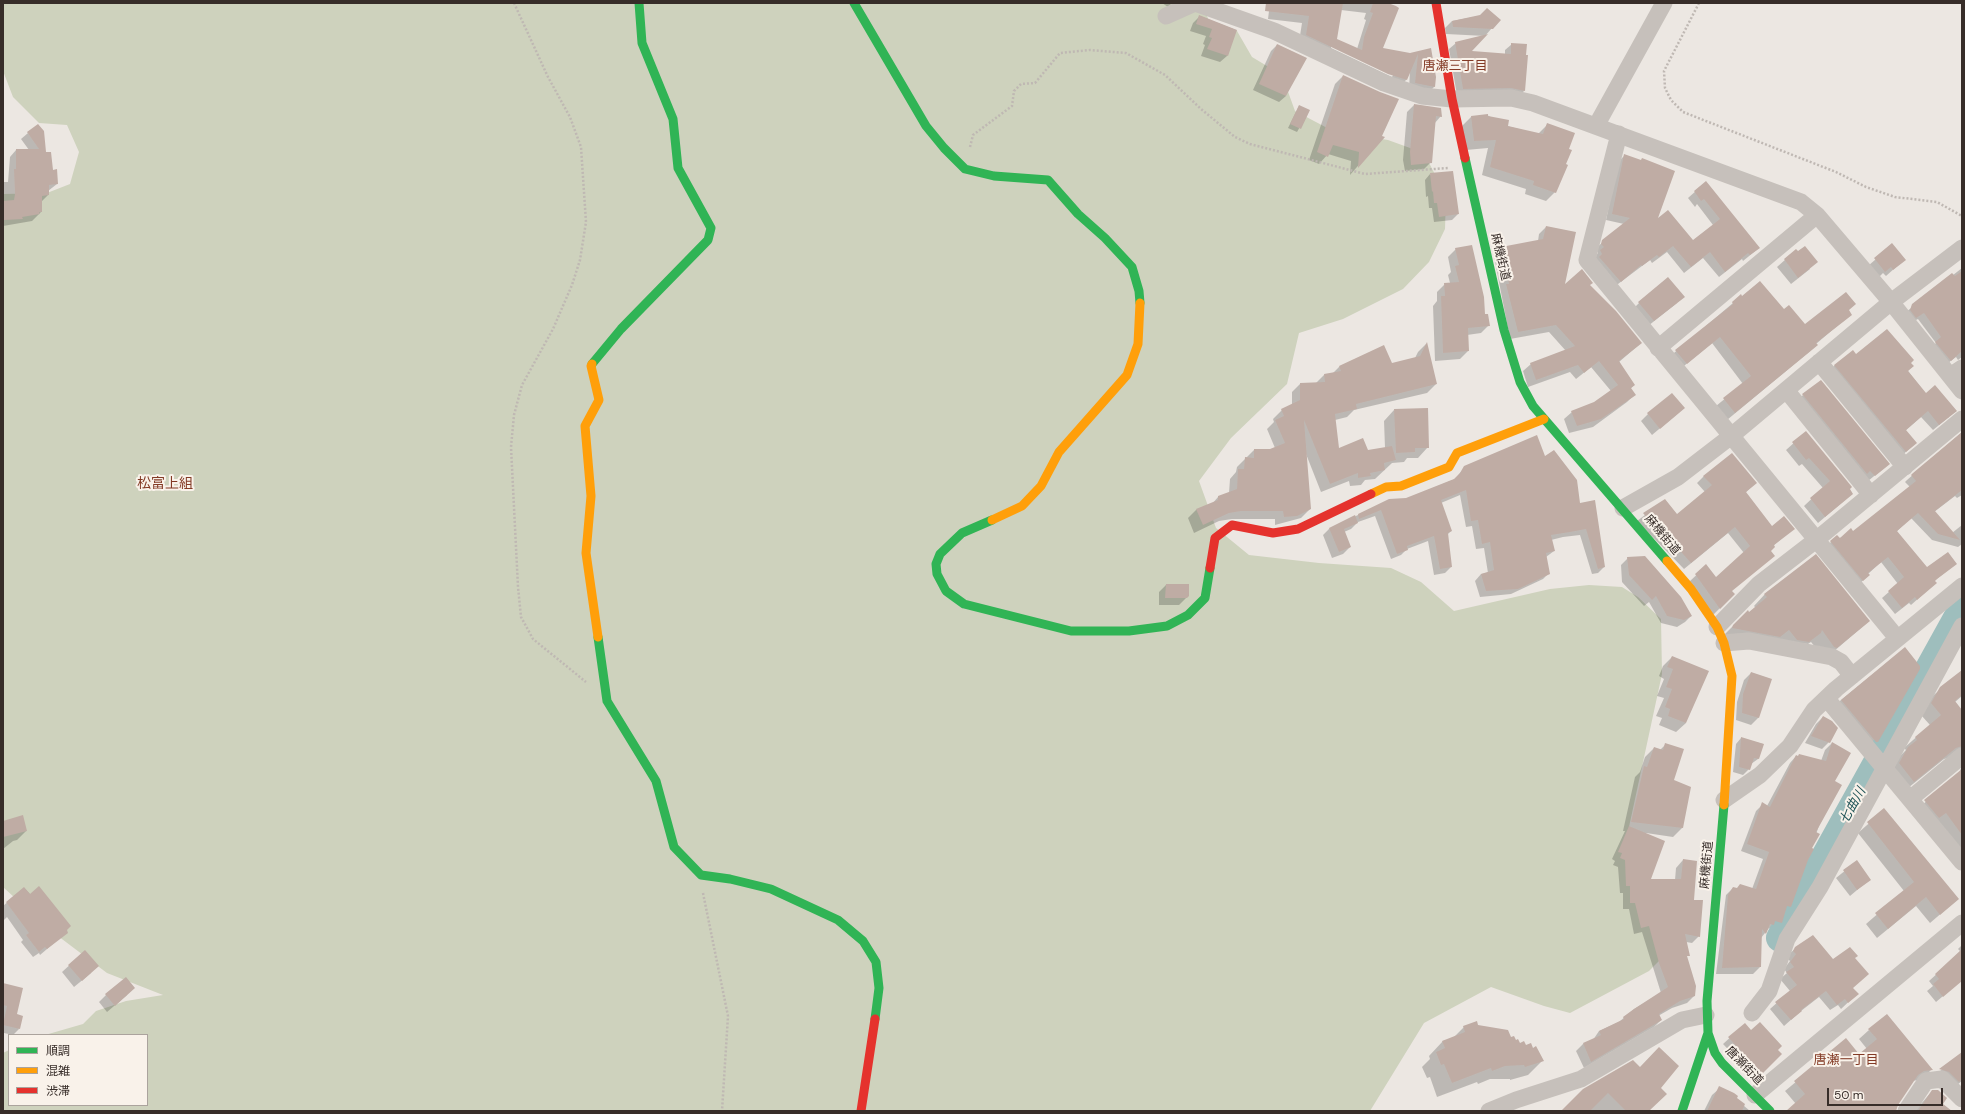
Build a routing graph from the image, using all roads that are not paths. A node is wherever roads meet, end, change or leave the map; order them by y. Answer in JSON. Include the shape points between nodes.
{"nodes":[{"id":1,"x":639,"y":3,"type":"edge"},
{"id":2,"x":854,"y":3,"type":"edge"},
{"id":3,"x":1436,"y":3,"type":"edge"},
{"id":4,"x":1664,"y":3,"type":"edge"},
{"id":5,"x":1166,"y":16,"type":"dead end"},
{"id":6,"x":1452,"y":99,"type":"junction"},
{"id":7,"x":1596,"y":126,"type":"junction"},
{"id":8,"x":1618,"y":134,"type":"junction"},
{"id":9,"x":1817,"y":215,"type":"junction"},
{"id":10,"x":1962,"y":248,"type":"edge"},
{"id":11,"x":1891,"y":302,"type":"junction"},
{"id":12,"x":1658,"y":348,"type":"junction"},
{"id":13,"x":1819,"y":362,"type":"junction"},
{"id":14,"x":1956,"y":372,"type":"edge"},
{"id":15,"x":1786,"y":390,"type":"junction"},
{"id":16,"x":1962,"y":391,"type":"edge"},
{"id":17,"x":1544,"y":419,"type":"junction"},
{"id":18,"x":1962,"y":419,"type":"edge"},
{"id":19,"x":1730,"y":437,"type":"junction"},
{"id":20,"x":1905,"y":467,"type":"junction"},
{"id":21,"x":1871,"y":495,"type":"junction"},
{"id":22,"x":1623,"y":508,"type":"junction"},
{"id":23,"x":1816,"y":540,"type":"junction"},
{"id":24,"x":1962,"y":586,"type":"edge"},
{"id":25,"x":1962,"y":626,"type":"edge"},
{"id":26,"x":1717,"y":627,"type":"junction"},
{"id":27,"x":1897,"y":638,"type":"junction"},
{"id":28,"x":1724,"y":643,"type":"junction"},
{"id":29,"x":1852,"y":676,"type":"junction"},
{"id":30,"x":1827,"y":699,"type":"junction"},
{"id":31,"x":1962,"y":756,"type":"edge"},
{"id":32,"x":1885,"y":769,"type":"junction"},
{"id":33,"x":1910,"y":799,"type":"junction"},
{"id":34,"x":1724,"y":800,"type":"junction"},
{"id":35,"x":1962,"y":862,"type":"edge"},
{"id":36,"x":1962,"y":923,"type":"edge"},
{"id":37,"x":1752,"y":1013,"type":"dead end"},
{"id":38,"x":1706,"y":1015,"type":"junction"},
{"id":39,"x":1708,"y":1032,"type":"junction"},
{"id":40,"x":1755,"y":1095,"type":"junction"},
{"id":41,"x":1962,"y":1099,"type":"edge"},
{"id":42,"x":861,"y":1111,"type":"edge"},
{"id":43,"x":1489,"y":1111,"type":"edge"},
{"id":44,"x":1682,"y":1111,"type":"edge"},
{"id":45,"x":1770,"y":1111,"type":"edge"},
{"id":46,"x":1906,"y":1111,"type":"edge"}],
"edges":[{"from":1,"to":42,"type":"street","via":[[642,42],[673,120],[678,168],[711,228],[708,240],[621,329],[591,366],[599,400],[585,426],[591,496],[586,554],[607,701],[656,781],[674,847],[701,875],[771,889],[838,920],[863,942],[876,962],[879,988]]},
{"from":2,"to":17,"type":"street","via":[[926,126],[965,169],[994,176],[1048,180],[1078,214],[1132,267],[1139,291],[1142,311],[1138,344],[1127,375],[1059,452],[1041,486],[1022,506],[962,533],[940,554],[936,564],[937,574],[946,591],[964,604],[1071,631],[1129,631],[1167,626],[1188,616],[1205,598],[1215,538],[1232,525],[1273,533],[1298,529],[1386,487],[1401,486],[1449,467],[1457,453]]},
{"from":3,"to":6,"type":"street","name":"麻機街道"},
{"from":4,"to":7,"type":"street"},
{"from":5,"to":6,"type":"street","via":[[1195,3],[1274,31],[1384,83],[1422,96]]},
{"from":6,"to":7,"type":"street","via":[[1511,98],[1534,103]]},
{"from":6,"to":17,"type":"street","name":"麻機街道","via":[[1508,344],[1520,382],[1533,406]]},
{"from":7,"to":8,"type":"street"},
{"from":8,"to":9,"type":"street","via":[[1801,202]]},
{"from":8,"to":12,"type":"street","via":[[1587,260]]},
{"from":9,"to":11,"type":"street"},
{"from":9,"to":12,"type":"street"},
{"from":10,"to":11,"type":"street"},
{"from":11,"to":13,"type":"street"},
{"from":11,"to":14,"type":"street"},
{"from":12,"to":19,"type":"street"},
{"from":13,"to":15,"type":"street"},
{"from":13,"to":20,"type":"street"},
{"from":14,"to":16,"type":"street"},
{"from":15,"to":19,"type":"street"},
{"from":15,"to":21,"type":"street"},
{"from":17,"to":22,"type":"street","name":"麻機街道"},
{"from":18,"to":20,"type":"street"},
{"from":19,"to":22,"type":"street","via":[[1678,477]]},
{"from":19,"to":23,"type":"street"},
{"from":20,"to":21,"type":"street"},
{"from":21,"to":23,"type":"street"},
{"from":22,"to":26,"type":"street","name":"麻機街道","via":[[1691,589]]},
{"from":23,"to":26,"type":"street","via":[[1759,584]]},
{"from":23,"to":27,"type":"street"},
{"from":24,"to":27,"type":"street"},
{"from":25,"to":32,"type":"street"},
{"from":26,"to":28,"type":"street","name":"麻機街道"},
{"from":27,"to":29,"type":"street"},
{"from":28,"to":29,"type":"street","via":[[1749,641],[1832,657],[1841,662]]},
{"from":28,"to":34,"type":"street","name":"麻機街道","via":[[1732,676]]},
{"from":29,"to":30,"type":"street"},
{"from":30,"to":32,"type":"street"},
{"from":30,"to":34,"type":"street","via":[[1814,710],[1790,746],[1760,775]]},
{"from":31,"to":33,"type":"street"},
{"from":32,"to":33,"type":"street"},
{"from":32,"to":37,"type":"street","via":[[1820,887],[1787,939],[1769,991]]},
{"from":33,"to":35,"type":"street"},
{"from":34,"to":38,"type":"street","name":"麻機街道"},
{"from":36,"to":40,"type":"street"},
{"from":38,"to":39,"type":"street","name":"麻機街道"},
{"from":38,"to":43,"type":"street","via":[[1682,1020],[1581,1079]]},
{"from":39,"to":40,"type":"street","name":"唐瀬街道","via":[[1715,1053],[1722,1063]]},
{"from":39,"to":44,"type":"street","name":"麻機街道"},
{"from":40,"to":45,"type":"street","name":"唐瀬街道"},
{"from":41,"to":46,"type":"street","via":[[1942,1079],[1926,1081]]}]}
